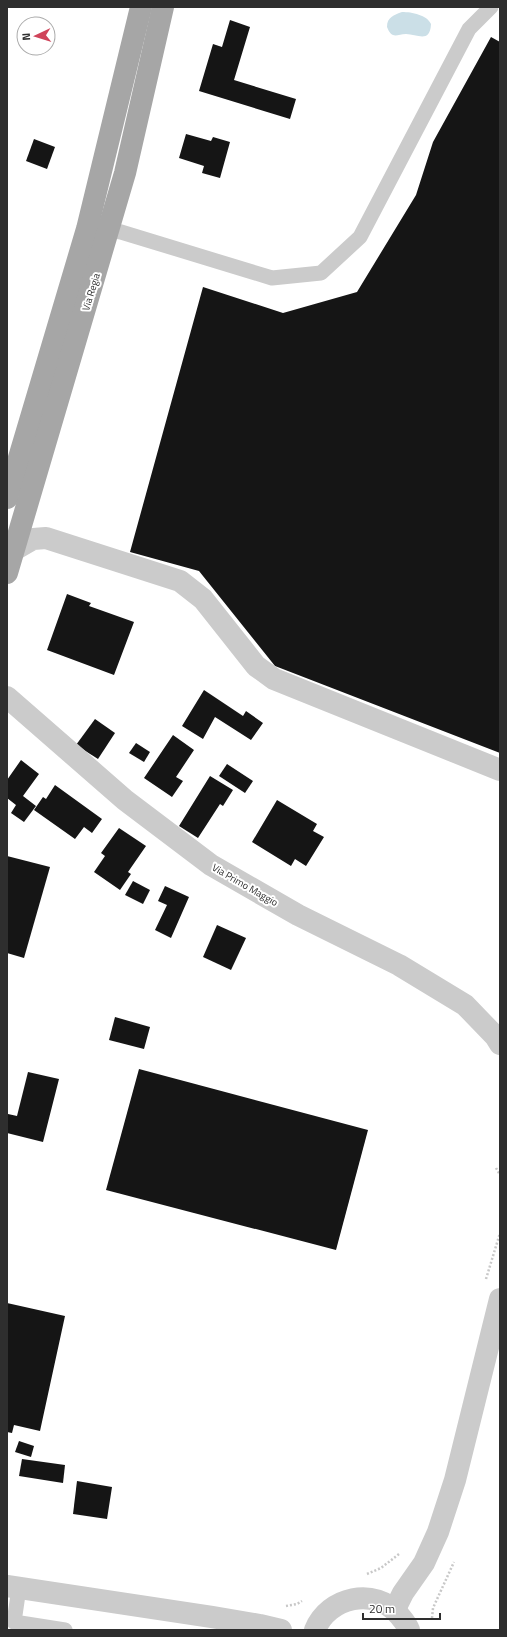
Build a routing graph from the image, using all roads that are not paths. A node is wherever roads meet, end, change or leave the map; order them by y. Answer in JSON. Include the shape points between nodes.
{"nodes":[{"id":1,"x":141,"y":7,"type":"edge"},
{"id":2,"x":163,"y":7,"type":"edge"},
{"id":3,"x":491,"y":7,"type":"edge"},
{"id":4,"x":109,"y":230,"type":"junction"},
{"id":5,"x":7,"y":498,"type":"edge"},
{"id":6,"x":14,"y":550,"type":"junction"},
{"id":7,"x":7,"y":573,"type":"edge"},
{"id":8,"x":7,"y":697,"type":"edge"},
{"id":9,"x":500,"y":770,"type":"edge"},
{"id":10,"x":500,"y":1044,"type":"edge"},
{"id":11,"x":500,"y":1299,"type":"edge"},
{"id":12,"x":13,"y":1587,"type":"edge"},
{"id":13,"x":395,"y":1609,"type":"junction"},
{"id":14,"x":211,"y":1623,"type":"edge"},
{"id":15,"x":65,"y":1630,"type":"edge"},
{"id":16,"x":281,"y":1630,"type":"edge"},
{"id":17,"x":315,"y":1630,"type":"edge"},
{"id":18,"x":409,"y":1630,"type":"edge"}],
"edges":[{"from":1,"to":5,"type":"main road","via":[[87,229]]},
{"from":2,"to":4,"type":"main road","name":"Via Regia"},
{"from":3,"to":4,"type":"lane","via":[[469,29],[360,237],[321,273],[272,278]]},
{"from":4,"to":6,"type":"main road","name":"Via Regia"},
{"from":6,"to":7,"type":"main road","name":"Via Regia"},
{"from":6,"to":9,"type":"street","via":[[33,539],[46,538],[180,581],[203,599],[256,666],[274,679]]},
{"from":8,"to":10,"type":"street","name":"Via Primo Maggio","via":[[125,800],[211,866],[298,915],[399,965],[465,1004]]},
{"from":11,"to":13,"type":"street","via":[[455,1480],[445,1510],[424,1563]]},
{"from":12,"to":14,"type":"street"},
{"from":12,"to":15,"type":"lane","via":[[14,1622]]},
{"from":13,"to":17,"type":"street","via":[[379,1601],[362,1597],[345,1600],[329,1609]]},
{"from":13,"to":18,"type":"street"},
{"from":14,"to":16,"type":"street","via":[[260,1625]]}]}
